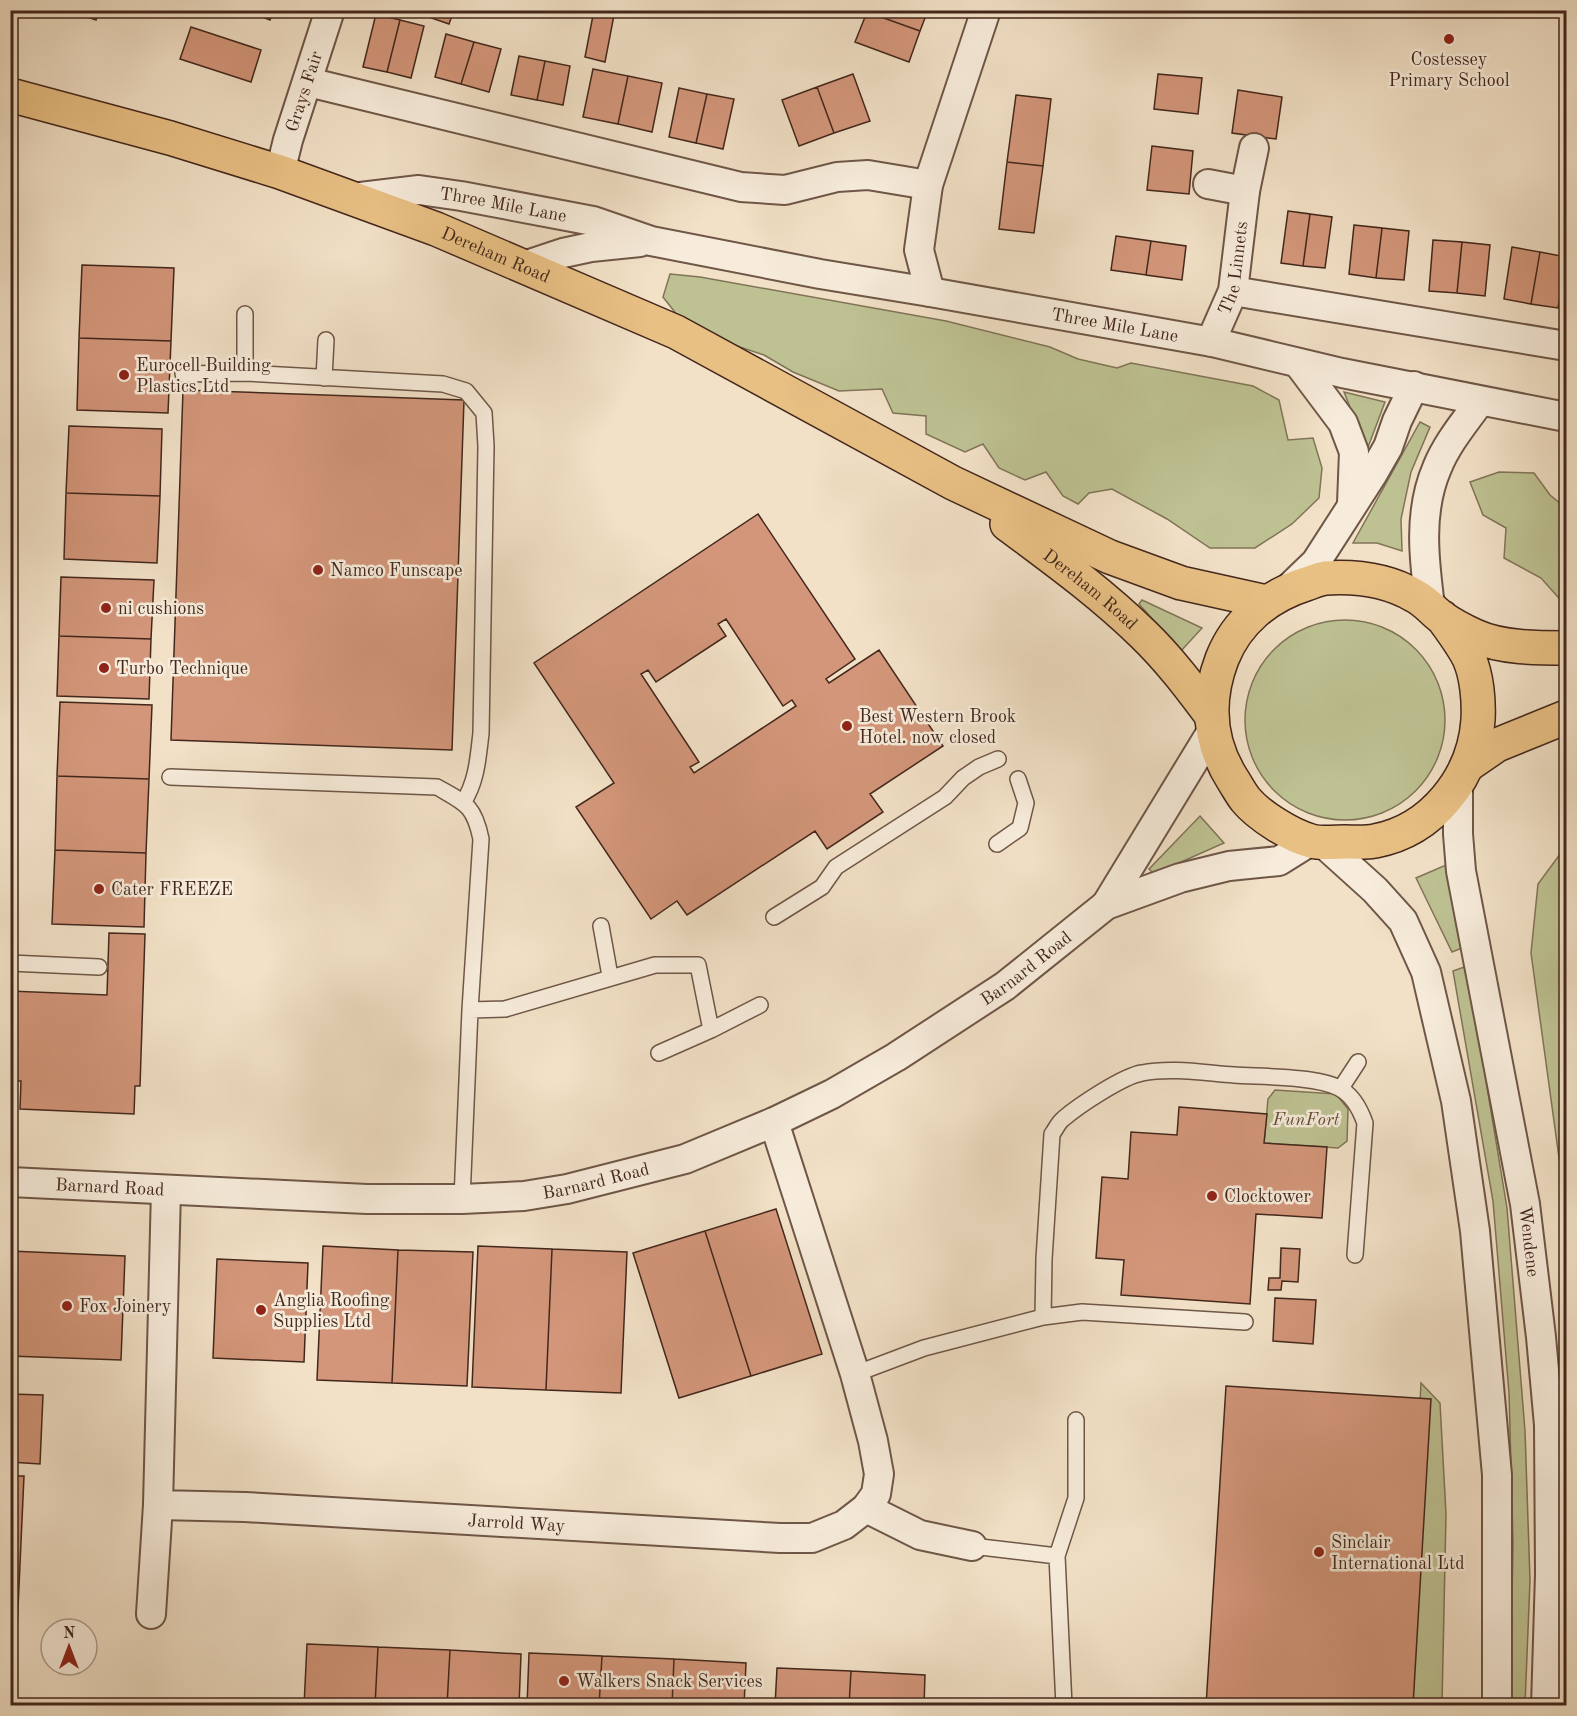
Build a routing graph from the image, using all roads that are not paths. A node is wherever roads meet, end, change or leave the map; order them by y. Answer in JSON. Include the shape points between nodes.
{"nodes":[{"id":1,"x":330,"y":10,"type":"edge"},
{"id":2,"x":986,"y":10,"type":"edge"},
{"id":3,"x":308,"y":82,"type":"junction"},
{"id":4,"x":10,"y":95,"type":"edge"},
{"id":5,"x":1254,"y":148,"type":"dead end"},
{"id":6,"x":280,"y":172,"type":"junction"},
{"id":7,"x":1208,"y":184,"type":"dead end"},
{"id":8,"x":928,"y":185,"type":"junction"},
{"id":9,"x":1245,"y":191,"type":"junction"},
{"id":10,"x":352,"y":198,"type":"junction"},
{"id":11,"x":651,"y":241,"type":"junction"},
{"id":12,"x":524,"y":266,"type":"junction"},
{"id":13,"x":930,"y":292,"type":"junction"},
{"id":14,"x":1245,"y":293,"type":"dead end"},
{"id":15,"x":245,"y":314,"type":"dead end"},
{"id":16,"x":326,"y":340,"type":"dead end"},
{"id":17,"x":1212,"y":342,"type":"junction"},
{"id":18,"x":1566,"y":346,"type":"edge"},
{"id":19,"x":1298,"y":363,"type":"junction"},
{"id":20,"x":245,"y":373,"type":"junction"},
{"id":21,"x":183,"y":374,"type":"dead end"},
{"id":22,"x":324,"y":378,"type":"junction"},
{"id":23,"x":1414,"y":386,"type":"junction"},
{"id":24,"x":1480,"y":401,"type":"junction"},
{"id":25,"x":1566,"y":417,"type":"edge"},
{"id":26,"x":953,"y":483,"type":"junction"},
{"id":27,"x":1352,"y":508,"type":"junction"},
{"id":28,"x":1277,"y":596,"type":"junction"},
{"id":29,"x":1436,"y":612,"type":"junction"},
{"id":30,"x":1566,"y":648,"type":"edge"},
{"id":31,"x":1566,"y":717,"type":"edge"},
{"id":32,"x":1212,"y":723,"type":"junction"},
{"id":33,"x":998,"y":759,"type":"dead end"},
{"id":34,"x":1463,"y":774,"type":"junction"},
{"id":35,"x":170,"y":777,"type":"dead end"},
{"id":36,"x":1018,"y":779,"type":"dead end"},
{"id":37,"x":463,"y":802,"type":"junction"},
{"id":38,"x":1317,"y":842,"type":"junction"},
{"id":39,"x":997,"y":844,"type":"dead end"},
{"id":40,"x":1106,"y":905,"type":"junction"},
{"id":41,"x":774,"y":917,"type":"dead end"},
{"id":42,"x":601,"y":926,"type":"dead end"},
{"id":43,"x":10,"y":963,"type":"edge"},
{"id":44,"x":99,"y":967,"type":"dead end"},
{"id":45,"x":610,"y":976,"type":"junction"},
{"id":46,"x":760,"y":1005,"type":"dead end"},
{"id":47,"x":470,"y":1010,"type":"junction"},
{"id":48,"x":711,"y":1030,"type":"junction"},
{"id":49,"x":659,"y":1053,"type":"dead end"},
{"id":50,"x":1358,"y":1062,"type":"dead end"},
{"id":51,"x":1341,"y":1088,"type":"junction"},
{"id":52,"x":774,"y":1122,"type":"junction"},
{"id":53,"x":10,"y":1182,"type":"edge"},
{"id":54,"x":166,"y":1190,"type":"junction"},
{"id":55,"x":462,"y":1199,"type":"junction"},
{"id":56,"x":1355,"y":1255,"type":"dead end"},
{"id":57,"x":1043,"y":1317,"type":"junction"},
{"id":58,"x":1245,"y":1322,"type":"dead end"},
{"id":59,"x":855,"y":1374,"type":"junction"},
{"id":60,"x":1076,"y":1420,"type":"dead end"},
{"id":61,"x":158,"y":1504,"type":"junction"},
{"id":62,"x":866,"y":1508,"type":"junction"},
{"id":63,"x":972,"y":1546,"type":"joint"},
{"id":64,"x":1057,"y":1556,"type":"junction"},
{"id":65,"x":151,"y":1614,"type":"dead end"},
{"id":66,"x":1064,"y":1706,"type":"edge"},
{"id":67,"x":1497,"y":1706,"type":"edge"},
{"id":68,"x":1546,"y":1706,"type":"edge"}],
"edges":[{"from":1,"to":3,"type":"street","name":"Grays Fair"},
{"from":2,"to":8,"type":"street"},
{"from":3,"to":6,"type":"street","name":"Grays Fair"},
{"from":3,"to":8,"type":"street","via":[[741,188],[785,190],[868,174]]},
{"from":4,"to":6,"type":"highway","name":"Dereham Road"},
{"from":5,"to":9,"type":"street","name":"The Linnets"},
{"from":6,"to":10,"type":"highway","name":"Dereham Road"},
{"from":7,"to":9,"type":"street"},
{"from":8,"to":13,"type":"street","via":[[919,250]]},
{"from":9,"to":17,"type":"street","name":"The Linnets","via":[[1233,291]]},
{"from":10,"to":11,"type":"street","name":"Three Mile Lane","via":[[419,190],[461,196],[593,221]]},
{"from":10,"to":12,"type":"highway","name":"Dereham Road"},
{"from":11,"to":12,"type":"street","name":"Three Mile Lane","via":[[591,247]]},
{"from":11,"to":13,"type":"street","name":"Three Mile Lane"},
{"from":12,"to":26,"type":"highway","name":"Dereham Road","via":[[676,332]]},
{"from":13,"to":17,"type":"street","name":"Three Mile Lane"},
{"from":14,"to":18,"type":"street"},
{"from":15,"to":20,"type":"lane"},
{"from":16,"to":22,"type":"lane"},
{"from":17,"to":19,"type":"street","name":"Three Mile Lane"},
{"from":19,"to":23,"type":"street","name":"Three Mile Lane"},
{"from":19,"to":27,"type":"street","via":[[1347,433],[1354,452]]},
{"from":20,"to":21,"type":"lane"},
{"from":20,"to":22,"type":"lane"},
{"from":22,"to":37,"type":"lane","via":[[443,384],[466,390],[484,413],[481,733],[478,765]]},
{"from":23,"to":24,"type":"street"},
{"from":23,"to":27,"type":"street","name":"Dereham Road","via":[[1388,447]]},
{"from":24,"to":25,"type":"street"},
{"from":24,"to":29,"type":"street","name":"Dereham Road","via":[[1450,443],[1428,493],[1423,534]]},
{"from":26,"to":28,"type":"highway","name":"Dereham Road","via":[[1110,557],[1181,583]]},
{"from":26,"to":32,"type":"highway","name":"Dereham Road","via":[[1093,589],[1143,634],[1183,677]]},
{"from":27,"to":28,"type":"street","name":"Dereham Road","via":[[1316,562]]},
{"from":28,"to":29,"type":"highway","name":"Dereham Road","via":[[1323,578],[1368,578],[1413,595]]},
{"from":28,"to":32,"type":"highway","name":"Dereham Road","via":[[1243,623],[1227,648],[1215,677]]},
{"from":29,"to":30,"type":"highway","name":"Dereham Road","via":[[1478,637],[1523,648]]},
{"from":29,"to":34,"type":"highway","name":"Dereham Road","via":[[1469,659],[1479,701],[1476,739]]},
{"from":31,"to":34,"type":"highway","name":"Dereham Road","via":[[1497,745]]},
{"from":32,"to":38,"type":"highway","name":"Dereham Road","via":[[1222,763],[1247,801],[1275,824]]},
{"from":32,"to":40,"type":"street","name":"Barnard Road"},
{"from":33,"to":41,"type":"lane","via":[[979,767],[945,797],[836,867],[822,887]]},
{"from":34,"to":38,"type":"highway","name":"Dereham Road","via":[[1446,799],[1408,829],[1375,841]]},
{"from":34,"to":68,"type":"street","name":"Wendene","via":[[1458,834],[1461,871],[1526,1204],[1550,1436]]},
{"from":35,"to":37,"type":"lane","via":[[437,787]]},
{"from":36,"to":39,"type":"lane","via":[[1026,802],[1020,828]]},
{"from":37,"to":47,"type":"lane","via":[[477,818],[481,839]]},
{"from":38,"to":40,"type":"street","name":"Barnard Road","via":[[1279,861],[1229,866],[1180,878]]},
{"from":38,"to":67,"type":"street","via":[[1375,890],[1403,921],[1426,972],[1456,1101],[1474,1231],[1497,1475]]},
{"from":40,"to":52,"type":"street","name":"Barnard Road","via":[[1005,986],[896,1057]]},
{"from":42,"to":45,"type":"lane"},
{"from":43,"to":44,"type":"lane"},
{"from":45,"to":47,"type":"lane","via":[[504,1009]]},
{"from":45,"to":48,"type":"lane","via":[[655,964],[698,964]]},
{"from":46,"to":48,"type":"lane"},
{"from":47,"to":55,"type":"lane"},
{"from":48,"to":49,"type":"lane"},
{"from":50,"to":51,"type":"lane"},
{"from":51,"to":56,"type":"lane","via":[[1359,1106],[1365,1123]]},
{"from":51,"to":57,"type":"lane","via":[[1324,1082],[1269,1077],[1141,1072],[1061,1120],[1052,1134]]},
{"from":52,"to":55,"type":"street","name":"Barnard Road","via":[[685,1159],[585,1184],[524,1196]]},
{"from":52,"to":59,"type":"street","name":"Jarrold Way"},
{"from":53,"to":54,"type":"street","name":"Barnard Road"},
{"from":54,"to":55,"type":"street","name":"Barnard Road"},
{"from":54,"to":61,"type":"street"},
{"from":57,"to":58,"type":"lane","via":[[1082,1312]]},
{"from":57,"to":59,"type":"lane","via":[[924,1348]]},
{"from":59,"to":62,"type":"street","name":"Jarrold Way","via":[[879,1474],[876,1494]]},
{"from":60,"to":64,"type":"lane","via":[[1076,1498]]},
{"from":61,"to":62,"type":"street","name":"Jarrold Way","via":[[780,1538],[812,1538],[844,1525]]},
{"from":61,"to":65,"type":"street"},
{"from":62,"to":63,"type":"street","via":[[920,1535]]},
{"from":63,"to":64,"type":"lane"},
{"from":64,"to":66,"type":"lane"}]}
